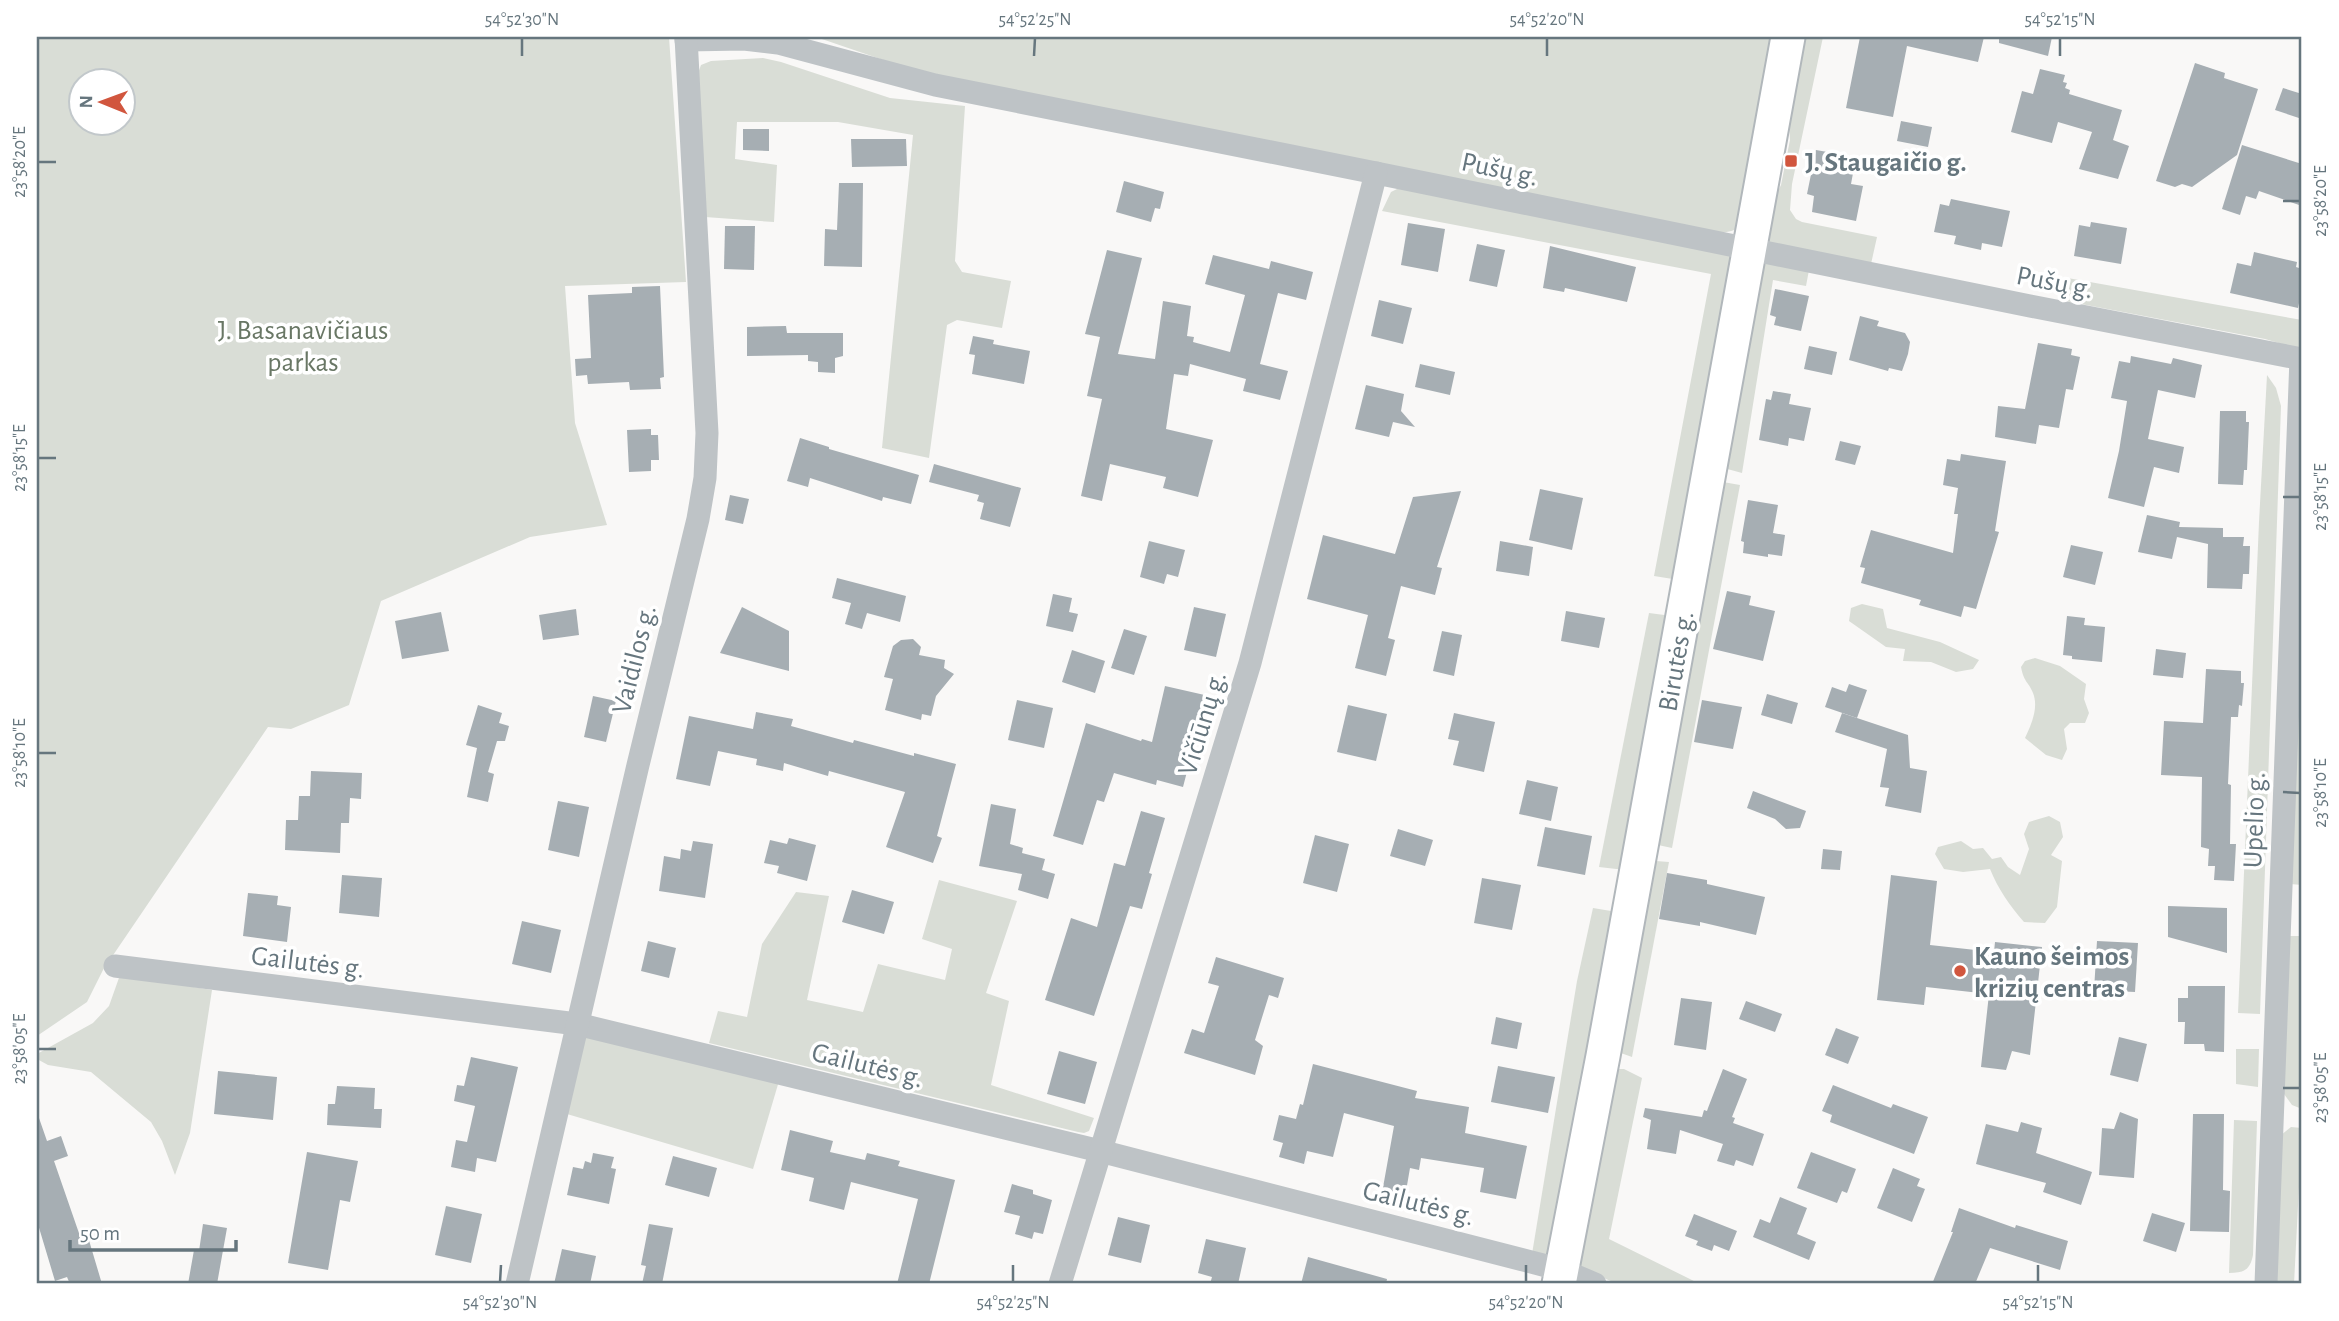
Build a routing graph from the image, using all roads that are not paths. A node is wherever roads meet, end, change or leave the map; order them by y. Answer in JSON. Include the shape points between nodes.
{"nodes":[{"id":1,"x":1788,"y":37,"type":"edge"},
{"id":2,"x":686,"y":38,"type":"edge"},
{"id":3,"x":1376,"y":173,"type":"junction"},
{"id":4,"x":1749,"y":249,"type":"junction"},
{"id":5,"x":2302,"y":359,"type":"edge"},
{"id":6,"x":115,"y":965,"type":"dead end"},
{"id":7,"x":577,"y":1024,"type":"junction"},
{"id":8,"x":1101,"y":1151,"type":"junction"},
{"id":9,"x":1561,"y":1277,"type":"edge"},
{"id":10,"x":517,"y":1284,"type":"edge"},
{"id":11,"x":1060,"y":1284,"type":"edge"},
{"id":12,"x":1595,"y":1284,"type":"edge"},
{"id":13,"x":2266,"y":1284,"type":"edge"}],
"edges":[{"from":1,"to":4,"type":"street","name":"Birutės g."},
{"from":2,"to":3,"type":"street","name":"Pušų g.","via":[[778,43],[934,85]]},
{"from":2,"to":7,"type":"street","name":"Vaidilos g.","via":[[707,433],[705,478]]},
{"from":3,"to":4,"type":"street","name":"Pušų g."},
{"from":3,"to":8,"type":"street","name":"Vičiūnų g.","via":[[1250,663]]},
{"from":4,"to":5,"type":"street","name":"Pušų g."},
{"from":4,"to":9,"type":"street","name":"Birutės g."},
{"from":5,"to":13,"type":"street","name":"Upelio g."},
{"from":6,"to":7,"type":"street","name":"Gailutės g."},
{"from":7,"to":8,"type":"street","name":"Gailutės g."},
{"from":7,"to":10,"type":"street","name":"Vaidilos g."},
{"from":8,"to":9,"type":"street","name":"Gailutės g."},
{"from":8,"to":11,"type":"street","name":"Vičiūnų g."},
{"from":9,"to":12,"type":"street","name":"Gailutės g."}]}
